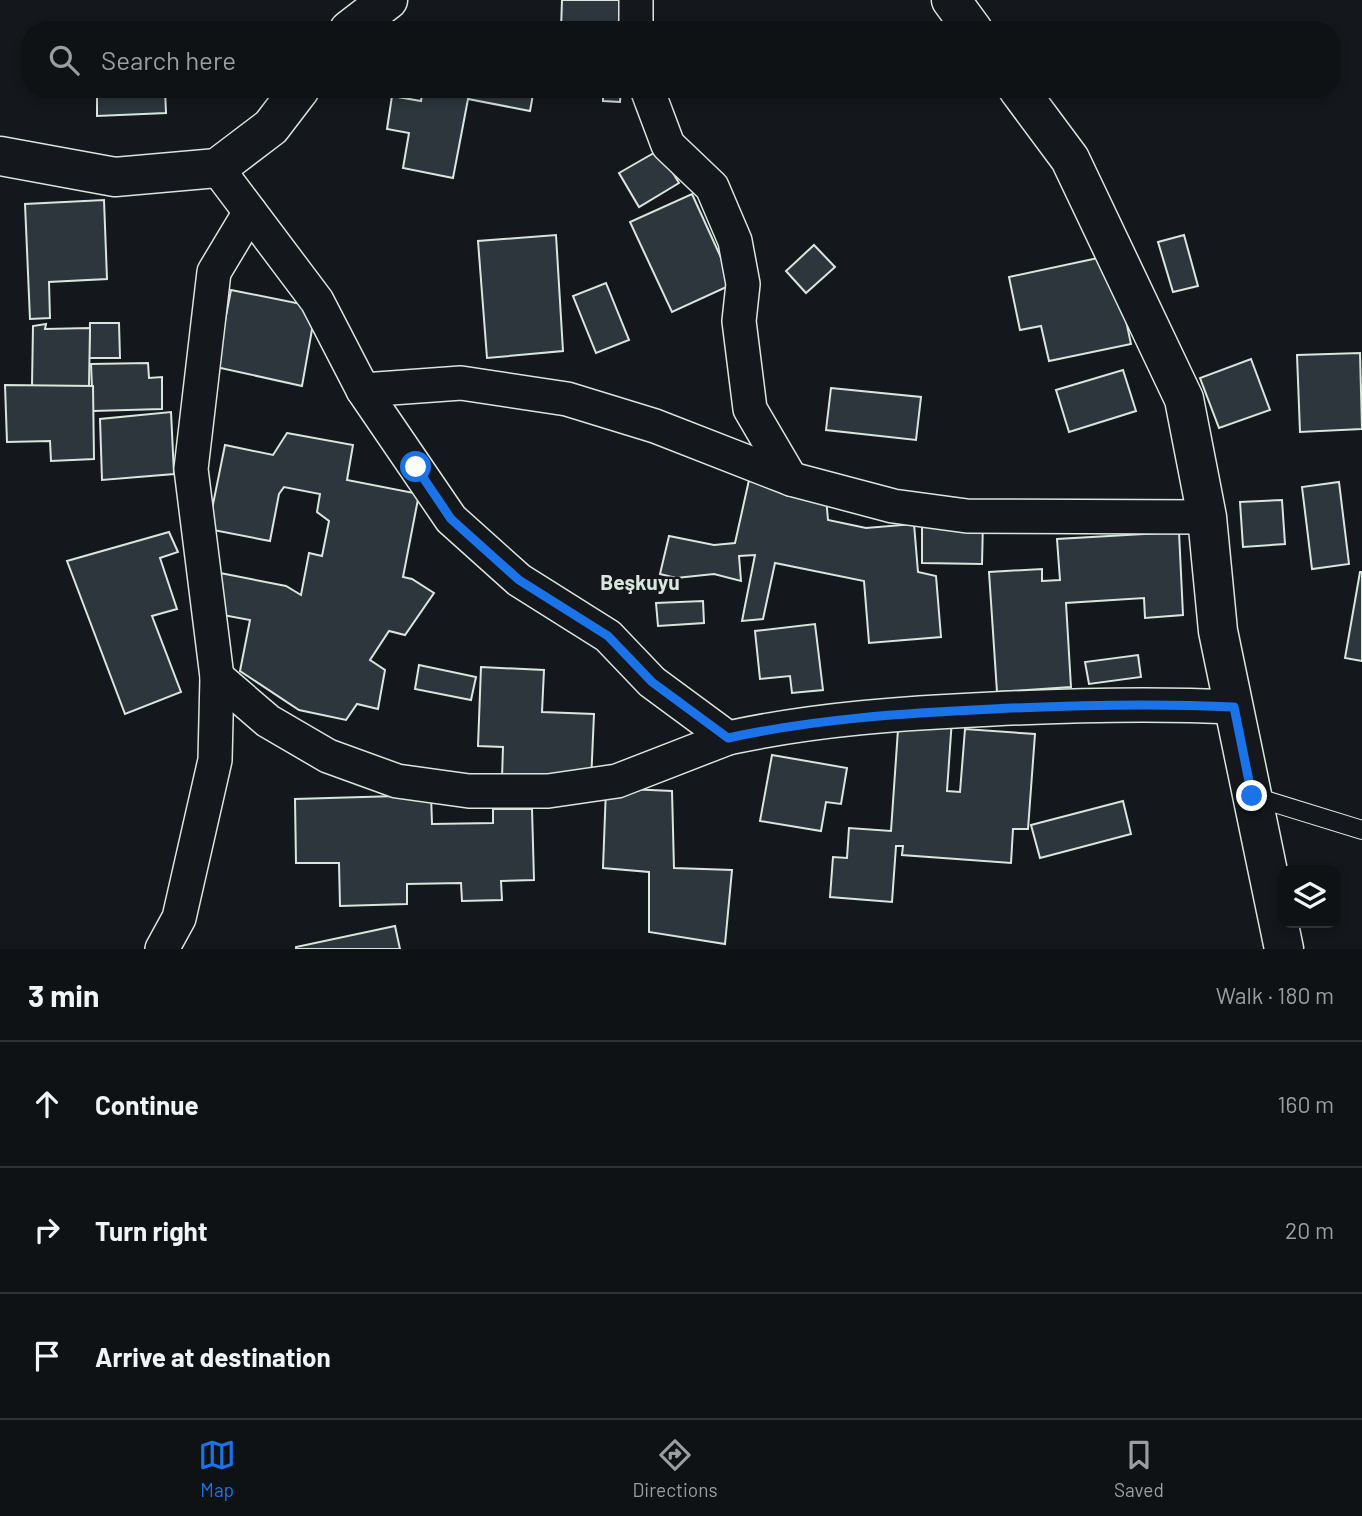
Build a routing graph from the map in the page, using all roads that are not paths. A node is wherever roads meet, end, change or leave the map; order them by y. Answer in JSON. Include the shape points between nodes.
{"nodes":[{"id":1,"x":388,"y":0,"type":"edge"},
{"id":2,"x":636,"y":0,"type":"edge"},
{"id":3,"x":951,"y":0,"type":"edge"},
{"id":4,"x":361,"y":21,"type":"edge"},
{"id":5,"x":636,"y":21,"type":"edge"},
{"id":6,"x":966,"y":21,"type":"edge"},
{"id":7,"x":293,"y":98,"type":"edge"},
{"id":8,"x":651,"y":98,"type":"edge"},
{"id":9,"x":1025,"y":98,"type":"edge"},
{"id":10,"x":0,"y":156,"type":"edge"},
{"id":11,"x":217,"y":168,"type":"junction"},
{"id":12,"x":250,"y":212,"type":"junction"},
{"id":13,"x":363,"y":390,"type":"junction"},
{"id":14,"x":791,"y":479,"type":"junction"},
{"id":15,"x":1207,"y":517,"type":"junction"},
{"id":16,"x":217,"y":677,"type":"junction"},
{"id":17,"x":1234,"y":707,"type":"junction"},
{"id":18,"x":728,"y":738,"type":"junction"},
{"id":19,"x":1252,"y":796,"type":"junction"},
{"id":20,"x":1362,"y":830,"type":"edge"},
{"id":21,"x":162,"y":949,"type":"edge"},
{"id":22,"x":1284,"y":949,"type":"edge"}],
"edges":[{"from":1,"to":4,"type":"street"},
{"from":2,"to":5,"type":"street"},
{"from":3,"to":6,"type":"street"},
{"from":7,"to":11,"type":"street","via":[[271,127]]},
{"from":8,"to":14,"type":"street","via":[[668,145],[712,187],[735,241],[743,284],[739,321],[750,409]]},
{"from":9,"to":15,"type":"street","via":[[1070,159],[1184,399]]},
{"from":10,"to":11,"type":"street","via":[[115,177]]},
{"from":11,"to":12,"type":"street"},
{"from":12,"to":13,"type":"street","via":[[317,301]]},
{"from":12,"to":16,"type":"street","via":[[214,272],[191,468]]},
{"from":13,"to":14,"type":"street","via":[[461,383],[566,399],[655,426]]},
{"from":13,"to":18,"type":"street","via":[[451,519],[519,580],[608,636],[652,682]]},
{"from":14,"to":15,"type":"street","via":[[893,506],[967,516]]},
{"from":15,"to":17,"type":"street","via":[[1218,631]]},
{"from":16,"to":18,"type":"street","via":[[268,721],[328,755],[397,780],[469,791],[548,791],[617,780]]},
{"from":16,"to":21,"type":"street","via":[[215,760],[179,918]]},
{"from":17,"to":18,"type":"street","via":[[1139,704],[920,712],[776,727]]},
{"from":17,"to":19,"type":"street"},
{"from":19,"to":20,"type":"lane"},
{"from":19,"to":22,"type":"street"}]}
